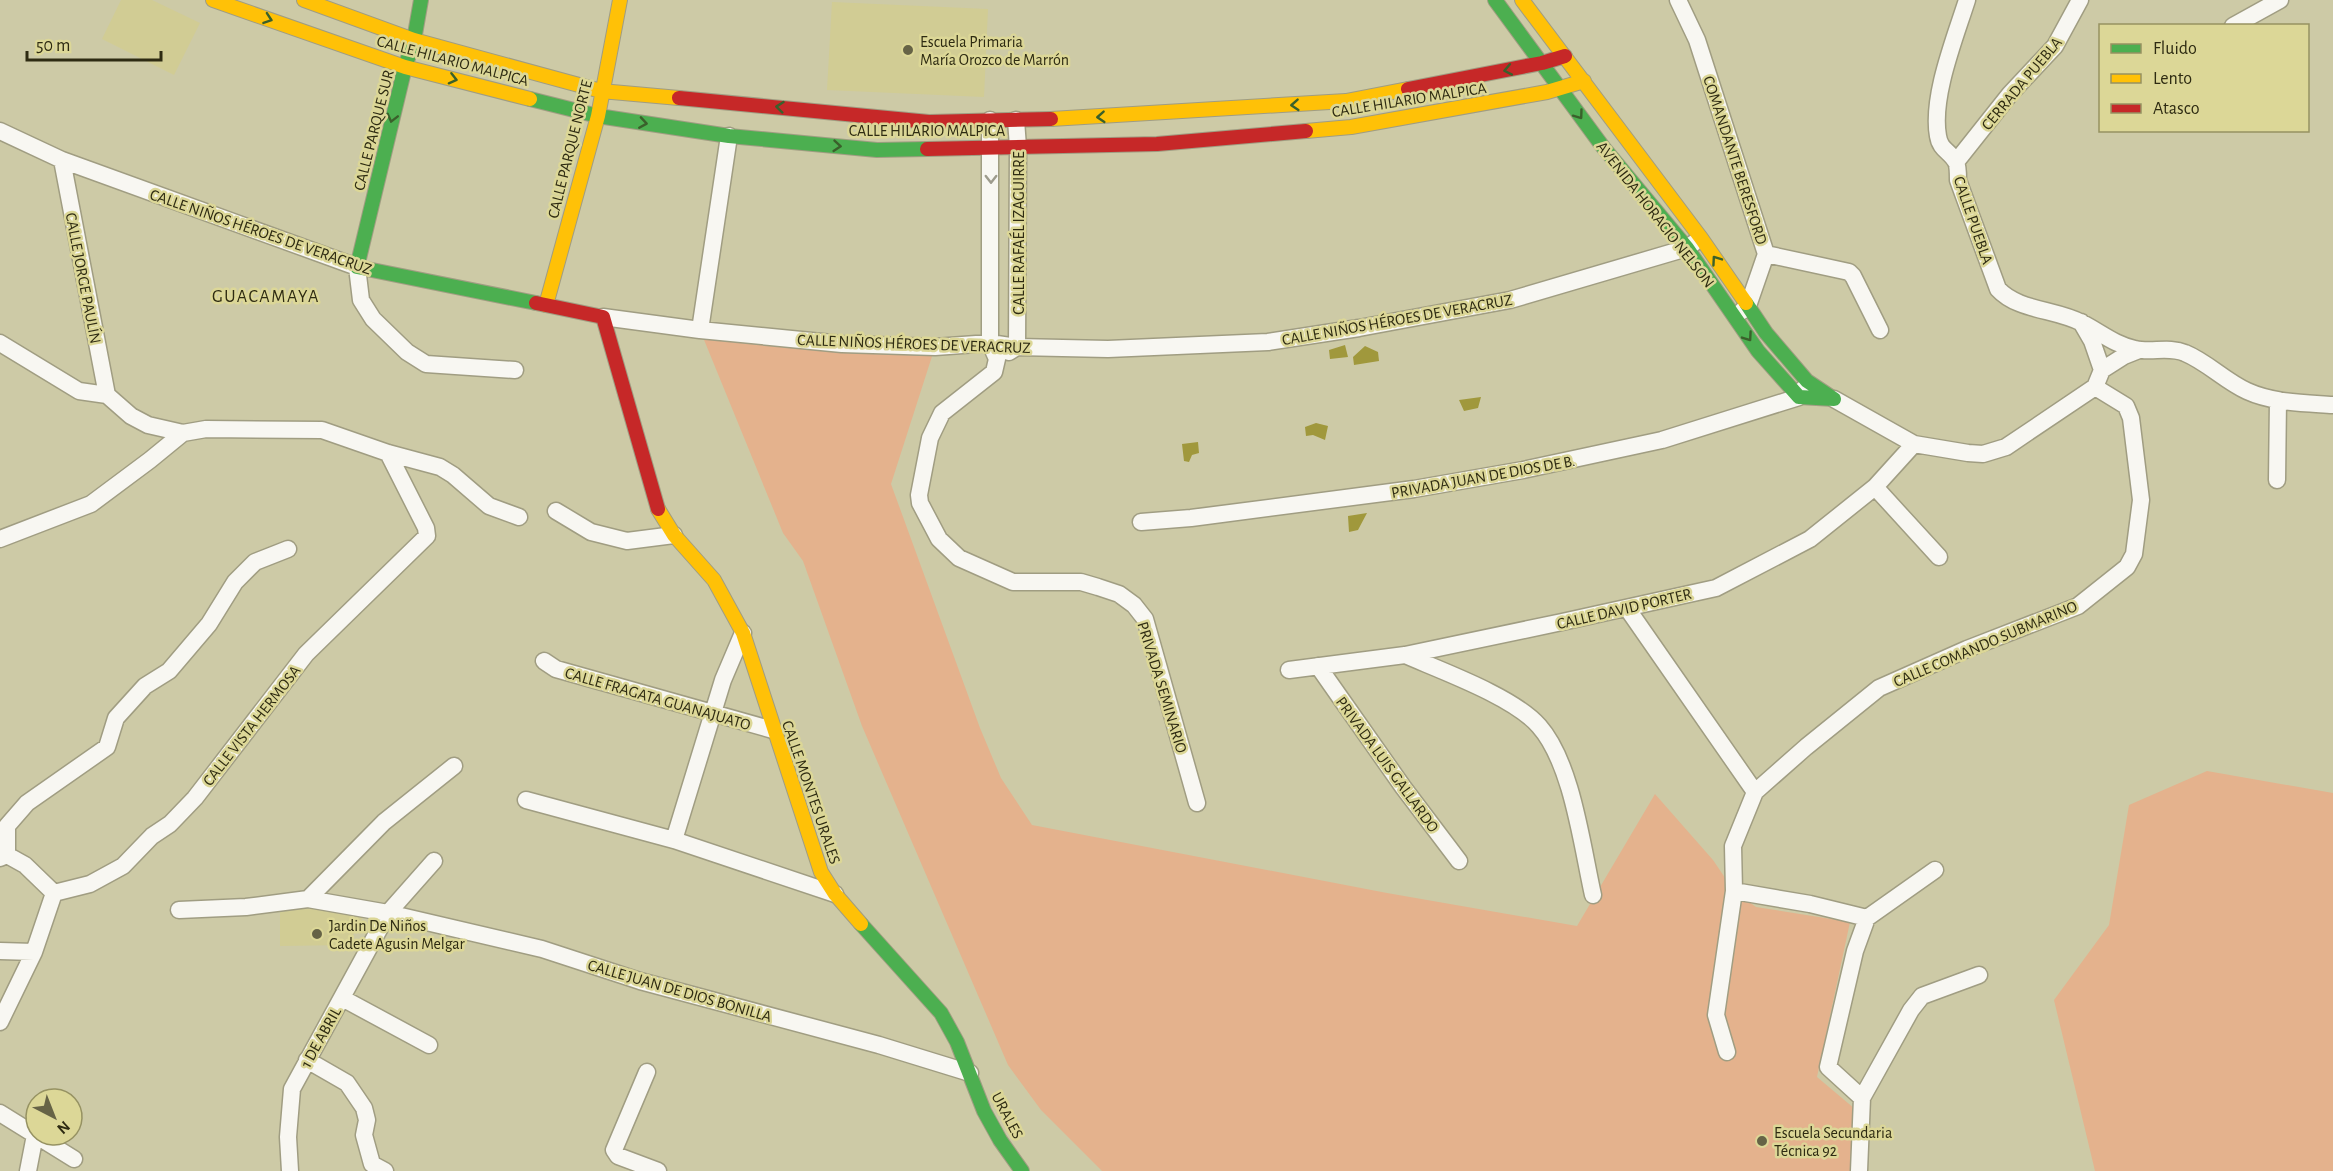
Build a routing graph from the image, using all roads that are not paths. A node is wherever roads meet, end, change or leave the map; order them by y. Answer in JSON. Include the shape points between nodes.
{"nodes":[{"id":1,"x":213,"y":0,"type":"edge"},
{"id":2,"x":304,"y":0,"type":"edge"},
{"id":3,"x":421,"y":0,"type":"edge"},
{"id":4,"x":620,"y":0,"type":"edge"},
{"id":5,"x":1495,"y":0,"type":"edge"},
{"id":6,"x":1522,"y":0,"type":"edge"},
{"id":7,"x":1678,"y":0,"type":"edge"},
{"id":8,"x":1967,"y":0,"type":"edge"},
{"id":9,"x":2080,"y":0,"type":"edge"},
{"id":10,"x":2280,"y":0,"type":"edge"},
{"id":11,"x":2237,"y":24,"type":"edge"},
{"id":12,"x":414,"y":40,"type":"junction"},
{"id":13,"x":1565,"y":56,"type":"junction"},
{"id":14,"x":1542,"y":63,"type":"junction"},
{"id":15,"x":405,"y":67,"type":"junction"},
{"id":16,"x":1584,"y":81,"type":"junction"},
{"id":17,"x":1560,"y":89,"type":"junction"},
{"id":18,"x":601,"y":91,"type":"junction"},
{"id":19,"x":598,"y":116,"type":"junction"},
{"id":20,"x":990,"y":120,"type":"junction"},
{"id":21,"x":1016,"y":120,"type":"junction"},
{"id":22,"x":0,"y":131,"type":"edge"},
{"id":23,"x":729,"y":136,"type":"junction"},
{"id":24,"x":1018,"y":147,"type":"junction"},
{"id":25,"x":991,"y":148,"type":"junction"},
{"id":26,"x":62,"y":160,"type":"junction"},
{"id":27,"x":1956,"y":162,"type":"junction"},
{"id":28,"x":1694,"y":243,"type":"junction"},
{"id":29,"x":1766,"y":254,"type":"junction"},
{"id":30,"x":357,"y":267,"type":"junction"},
{"id":31,"x":546,"y":305,"type":"junction"},
{"id":32,"x":1748,"y":306,"type":"junction"},
{"id":33,"x":603,"y":317,"type":"junction"},
{"id":34,"x":1735,"y":318,"type":"junction"},
{"id":35,"x":2080,"y":322,"type":"junction"},
{"id":36,"x":700,"y":330,"type":"junction"},
{"id":37,"x":1880,"y":330,"type":"dead end"},
{"id":38,"x":0,"y":343,"type":"edge"},
{"id":39,"x":990,"y":343,"type":"junction"},
{"id":40,"x":1017,"y":346,"type":"junction"},
{"id":41,"x":2139,"y":350,"type":"junction"},
{"id":42,"x":997,"y":359,"type":"junction"},
{"id":43,"x":515,"y":370,"type":"dead end"},
{"id":44,"x":2102,"y":370,"type":"junction"},
{"id":45,"x":1807,"y":381,"type":"junction"},
{"id":46,"x":2095,"y":387,"type":"junction"},
{"id":47,"x":107,"y":395,"type":"junction"},
{"id":48,"x":1799,"y":397,"type":"junction"},
{"id":49,"x":1834,"y":399,"type":"junction"},
{"id":50,"x":2278,"y":400,"type":"junction"},
{"id":51,"x":2333,"y":405,"type":"edge"},
{"id":52,"x":183,"y":433,"type":"junction"},
{"id":53,"x":1914,"y":444,"type":"junction"},
{"id":54,"x":388,"y":453,"type":"junction"},
{"id":55,"x":2277,"y":480,"type":"dead end"},
{"id":56,"x":1875,"y":487,"type":"junction"},
{"id":57,"x":556,"y":511,"type":"dead end"},
{"id":58,"x":519,"y":517,"type":"dead end"},
{"id":59,"x":1141,"y":522,"type":"dead end"},
{"id":60,"x":674,"y":535,"type":"junction"},
{"id":61,"x":0,"y":539,"type":"edge"},
{"id":62,"x":288,"y":549,"type":"dead end"},
{"id":63,"x":1939,"y":557,"type":"dead end"},
{"id":64,"x":1628,"y":608,"type":"junction"},
{"id":65,"x":743,"y":633,"type":"junction"},
{"id":66,"x":1406,"y":655,"type":"junction"},
{"id":67,"x":544,"y":661,"type":"dead end"},
{"id":68,"x":1318,"y":666,"type":"junction"},
{"id":69,"x":1288,"y":670,"type":"dead end"},
{"id":70,"x":714,"y":713,"type":"junction"},
{"id":71,"x":773,"y":730,"type":"junction"},
{"id":72,"x":454,"y":766,"type":"dead end"},
{"id":73,"x":1755,"y":792,"type":"junction"},
{"id":74,"x":526,"y":800,"type":"dead end"},
{"id":75,"x":1197,"y":803,"type":"dead end"},
{"id":76,"x":674,"y":840,"type":"junction"},
{"id":77,"x":3,"y":856,"type":"edge"},
{"id":78,"x":434,"y":861,"type":"dead end"},
{"id":79,"x":1459,"y":861,"type":"dead end"},
{"id":80,"x":1935,"y":870,"type":"dead end"},
{"id":81,"x":1734,"y":891,"type":"junction"},
{"id":82,"x":54,"y":893,"type":"junction"},
{"id":83,"x":835,"y":894,"type":"junction"},
{"id":84,"x":1593,"y":895,"type":"dead end"},
{"id":85,"x":308,"y":899,"type":"junction"},
{"id":86,"x":180,"y":910,"type":"dead end"},
{"id":87,"x":388,"y":913,"type":"junction"},
{"id":88,"x":1867,"y":918,"type":"junction"},
{"id":89,"x":0,"y":951,"type":"edge"},
{"id":90,"x":34,"y":952,"type":"junction"},
{"id":91,"x":1979,"y":975,"type":"dead end"},
{"id":92,"x":342,"y":998,"type":"junction"},
{"id":93,"x":0,"y":1022,"type":"edge"},
{"id":94,"x":429,"y":1045,"type":"dead end"},
{"id":95,"x":1726,"y":1052,"type":"dead end"},
{"id":96,"x":306,"y":1060,"type":"junction"},
{"id":97,"x":647,"y":1072,"type":"dead end"},
{"id":98,"x":970,"y":1073,"type":"junction"},
{"id":99,"x":1862,"y":1098,"type":"junction"},
{"id":100,"x":0,"y":1113,"type":"edge"},
{"id":101,"x":24,"y":1128,"type":"edge"},
{"id":102,"x":33,"y":1147,"type":"edge"},
{"id":103,"x":54,"y":1147,"type":"edge"},
{"id":104,"x":74,"y":1159,"type":"dead end"},
{"id":105,"x":28,"y":1171,"type":"edge"},
{"id":106,"x":290,"y":1171,"type":"edge"},
{"id":107,"x":385,"y":1171,"type":"edge"},
{"id":108,"x":658,"y":1171,"type":"edge"},
{"id":109,"x":1022,"y":1171,"type":"edge"},
{"id":110,"x":1859,"y":1171,"type":"edge"}],
"edges":[{"from":1,"to":15,"type":"street","name":"CALLE HILARIO MALPICA","one_way":true},
{"from":2,"to":12,"type":"street","name":"CALLE HILARIO MALPICA"},
{"from":3,"to":12,"type":"street","name":"CALLE PARQUE SUR"},
{"from":4,"to":18,"type":"street","name":"CALLE PARQUE NORTE"},
{"from":5,"to":14,"type":"street","name":"AVENIDA HORACIO NELSON"},
{"from":6,"to":13,"type":"street","name":"AVENIDA HORACIO NELSON"},
{"from":7,"to":29,"type":"street","name":"COMANDANTE BERESFORD","via":[[1697,40]]},
{"from":8,"to":27,"type":"street","name":"CALLE PUEBLA","via":[[1946,66],[1936,120],[1941,145]]},
{"from":9,"to":27,"type":"street","name":"CERRADA PUEBLA","via":[[2055,46],[2010,94]]},
{"from":10,"to":11,"type":"street"},
{"from":12,"to":15,"type":"street","name":"CALLE PARQUE SUR"},
{"from":12,"to":18,"type":"street","name":"CALLE HILARIO MALPICA"},
{"from":13,"to":14,"type":"street","name":"CALLE HILARIO MALPICA"},
{"from":13,"to":16,"type":"street","name":"AVENIDA HORACIO NELSON"},
{"from":14,"to":17,"type":"street","name":"AVENIDA HORACIO NELSON"},
{"from":14,"to":21,"type":"street","name":"CALLE HILARIO MALPICA","one_way":true,"via":[[1346,101]]},
{"from":15,"to":19,"type":"street","name":"CALLE HILARIO MALPICA","one_way":true},
{"from":15,"to":30,"type":"street","name":"CALLE PARQUE SUR","one_way":true},
{"from":16,"to":17,"type":"street","name":"CALLE HILARIO MALPICA"},
{"from":16,"to":28,"type":"street","name":"AVENIDA HORACIO NELSON"},
{"from":17,"to":24,"type":"street","name":"CALLE HILARIO MALPICA","via":[[1351,127],[1156,144]]},
{"from":17,"to":28,"type":"street","name":"AVENIDA HORACIO NELSON","one_way":true,"via":[[1603,147]]},
{"from":18,"to":19,"type":"street","name":"CALLE PARQUE NORTE"},
{"from":20,"to":18,"type":"street","name":"CALLE HILARIO MALPICA","one_way":true,"via":[[929,122]]},
{"from":19,"to":23,"type":"street","name":"CALLE HILARIO MALPICA","one_way":true},
{"from":19,"to":31,"type":"street","name":"CALLE PARQUE NORTE"},
{"from":20,"to":21,"type":"street","name":"CALLE HILARIO MALPICA"},
{"from":20,"to":25,"type":"street","name":"CALLE RAFAÉL IZAGUIRRE"},
{"from":21,"to":24,"type":"street","name":"CALLE RAFAÉL IZAGUIRRE"},
{"from":22,"to":26,"type":"street","name":"CALLE NIÑOS HÉROES DE VERACRUZ"},
{"from":23,"to":25,"type":"street","name":"CALLE HILARIO MALPICA","one_way":true,"via":[[877,150]]},
{"from":23,"to":36,"type":"street"},
{"from":24,"to":25,"type":"street","name":"CALLE HILARIO MALPICA"},
{"from":24,"to":40,"type":"street","name":"CALLE RAFAÉL IZAGUIRRE"},
{"from":25,"to":39,"type":"street","name":"CALLE RAFAÉL IZAGUIRRE","one_way":true},
{"from":26,"to":30,"type":"street","name":"CALLE NIÑOS HÉROES DE VERACRUZ"},
{"from":26,"to":47,"type":"street","name":"CALLE JORGE PAULÍN"},
{"from":27,"to":35,"type":"street","name":"CALLE PUEBLA","via":[[1958,180],[1998,288],[2015,301]]},
{"from":32,"to":28,"type":"street","name":"AVENIDA HORACIO NELSON","one_way":true},
{"from":28,"to":34,"type":"street","name":"AVENIDA HORACIO NELSON"},
{"from":28,"to":40,"type":"street","name":"CALLE NIÑOS HÉROES DE VERACRUZ","via":[[1510,300],[1348,330],[1257,342],[1108,350]]},
{"from":29,"to":32,"type":"street","name":"COMANDANTE BERESFORD"},
{"from":29,"to":37,"type":"street","via":[[1849,272]]},
{"from":30,"to":31,"type":"street","name":"CALLE NIÑOS HÉROES DE VERACRUZ"},
{"from":30,"to":43,"type":"street","via":[[361,300],[373,319],[407,352],[426,364]]},
{"from":31,"to":33,"type":"street","name":"CALLE NIÑOS HÉROES DE VERACRUZ"},
{"from":32,"to":34,"type":"street","name":"COMANDANTE BERESFORD"},
{"from":32,"to":45,"type":"street","name":"AVENIDA HORACIO NELSON"},
{"from":33,"to":36,"type":"street","name":"CALLE NIÑOS HÉROES DE VERACRUZ"},
{"from":33,"to":60,"type":"street","via":[[658,509]]},
{"from":34,"to":48,"type":"street","name":"AVENIDA HORACIO NELSON","one_way":true},
{"from":35,"to":41,"type":"street","name":"CALLE PUEBLA","via":[[2121,346]]},
{"from":35,"to":44,"type":"street"},
{"from":36,"to":39,"type":"street","name":"CALLE NIÑOS HÉROES DE VERACRUZ","via":[[842,344],[935,347]]},
{"from":38,"to":47,"type":"street","via":[[79,391]]},
{"from":39,"to":40,"type":"street","name":"CALLE NIÑOS HÉROES DE VERACRUZ"},
{"from":39,"to":42,"type":"street"},
{"from":40,"to":42,"type":"street","name":"PRIVADA SEMINARIO"},
{"from":41,"to":44,"type":"street"},
{"from":41,"to":50,"type":"street","via":[[2184,352],[2248,392]]},
{"from":42,"to":75,"type":"street","name":"PRIVADA SEMINARIO","via":[[994,372],[942,413],[930,438],[920,503],[939,539],[958,558],[983,570],[1013,582],[1081,582],[1119,594],[1134,605],[1145,620]]},
{"from":44,"to":46,"type":"street"},
{"from":45,"to":48,"type":"street"},
{"from":45,"to":49,"type":"street","name":"AVENIDA HORACIO NELSON"},
{"from":46,"to":53,"type":"street","name":"AVENIDA HORACIO NELSON","via":[[2006,447],[1983,454]]},
{"from":46,"to":73,"type":"street","name":"CALLE COMANDO SUBMARINO","via":[[2126,406],[2131,418],[2141,500],[2134,554],[2127,567],[2078,606],[1880,688]]},
{"from":47,"to":52,"type":"street","via":[[148,425]]},
{"from":48,"to":49,"type":"street","name":"AVENIDA HORACIO NELSON"},
{"from":48,"to":59,"type":"street","name":"PRIVADA JUAN DE DIOS DE B.","via":[[1662,440],[1524,470],[1380,494]]},
{"from":49,"to":53,"type":"street","name":"AVENIDA HORACIO NELSON"},
{"from":50,"to":51,"type":"street"},
{"from":50,"to":55,"type":"street"},
{"from":52,"to":54,"type":"street","via":[[206,429],[322,430]]},
{"from":52,"to":61,"type":"street","via":[[91,504]]},
{"from":53,"to":56,"type":"street","name":"CALLE DAVID PORTER"},
{"from":54,"to":58,"type":"street","via":[[440,467],[489,506]]},
{"from":54,"to":82,"type":"street","name":"CALLE VISTA HERMOSA","via":[[427,536],[306,654],[195,798],[170,824],[152,836],[123,866],[90,884]]},
{"from":56,"to":63,"type":"street"},
{"from":56,"to":64,"type":"street","name":"CALLE DAVID PORTER","via":[[1810,539],[1716,588]]},
{"from":57,"to":60,"type":"street","via":[[591,532],[627,541]]},
{"from":60,"to":65,"type":"street","name":"CALLE MONTES URALES","via":[[714,580]]},
{"from":62,"to":77,"type":"street","via":[[255,562],[235,582],[209,624],[169,671],[145,686],[116,718],[107,747],[27,803],[7,826]]},
{"from":64,"to":66,"type":"street","name":"CALLE DAVID PORTER"},
{"from":64,"to":73,"type":"street"},
{"from":65,"to":70,"type":"street"},
{"from":65,"to":71,"type":"street","name":"CALLE MONTES URALES"},
{"from":66,"to":68,"type":"street","name":"CALLE DAVID PORTER"},
{"from":66,"to":84,"type":"street","via":[[1508,702],[1538,724],[1548,737],[1570,792]]},
{"from":67,"to":70,"type":"street","name":"CALLE FRAGATA GUANAJUATO","via":[[556,669]]},
{"from":68,"to":69,"type":"street","name":"CALLE DAVID PORTER"},
{"from":68,"to":79,"type":"street","name":"PRIVADA LUIS GALLARDO"},
{"from":70,"to":71,"type":"street","name":"CALLE FRAGATA GUANAJUATO"},
{"from":70,"to":76,"type":"street"},
{"from":71,"to":83,"type":"street","name":"CALLE MONTES URALES","via":[[821,872]]},
{"from":72,"to":85,"type":"street","via":[[384,822]]},
{"from":73,"to":81,"type":"street","name":"CALLE COMANDO SUBMARINO","via":[[1733,846]]},
{"from":74,"to":76,"type":"street"},
{"from":76,"to":83,"type":"street"},
{"from":77,"to":82,"type":"street","via":[[25,865]]},
{"from":78,"to":87,"type":"street","name":"1 DE ABRIL"},
{"from":80,"to":88,"type":"street"},
{"from":81,"to":88,"type":"street","via":[[1810,903]]},
{"from":81,"to":95,"type":"street","name":"CALLE COMANDO SUBMARINO","via":[[1716,1015]]},
{"from":82,"to":90,"type":"street"},
{"from":83,"to":98,"type":"street","name":"CALLE MONTES URALES","via":[[941,1013]]},
{"from":85,"to":86,"type":"street","name":"CALLE JUAN DE DIOS BONILLA"},
{"from":85,"to":87,"type":"street","name":"CALLE JUAN DE DIOS BONILLA"},
{"from":87,"to":92,"type":"street","name":"1 DE ABRIL"},
{"from":87,"to":98,"type":"street","name":"CALLE JUAN DE DIOS BONILLA","via":[[542,949],[640,981]]},
{"from":88,"to":99,"type":"street","via":[[1855,951],[1828,1067]]},
{"from":89,"to":90,"type":"street"},
{"from":90,"to":93,"type":"street"},
{"from":91,"to":99,"type":"street","via":[[1922,996]]},
{"from":92,"to":94,"type":"street"},
{"from":92,"to":96,"type":"street","name":"1 DE ABRIL"},
{"from":96,"to":106,"type":"street","name":"1 DE ABRIL","via":[[292,1089]]},
{"from":96,"to":107,"type":"street","via":[[347,1083],[364,1108],[364,1135],[372,1164]]},
{"from":97,"to":108,"type":"street","via":[[614,1150]]},
{"from":98,"to":109,"type":"street","name":"URALES","via":[[984,1111]]},
{"from":99,"to":110,"type":"street"},
{"from":100,"to":101,"type":"street"},
{"from":102,"to":105,"type":"street"},
{"from":103,"to":104,"type":"street"}]}
